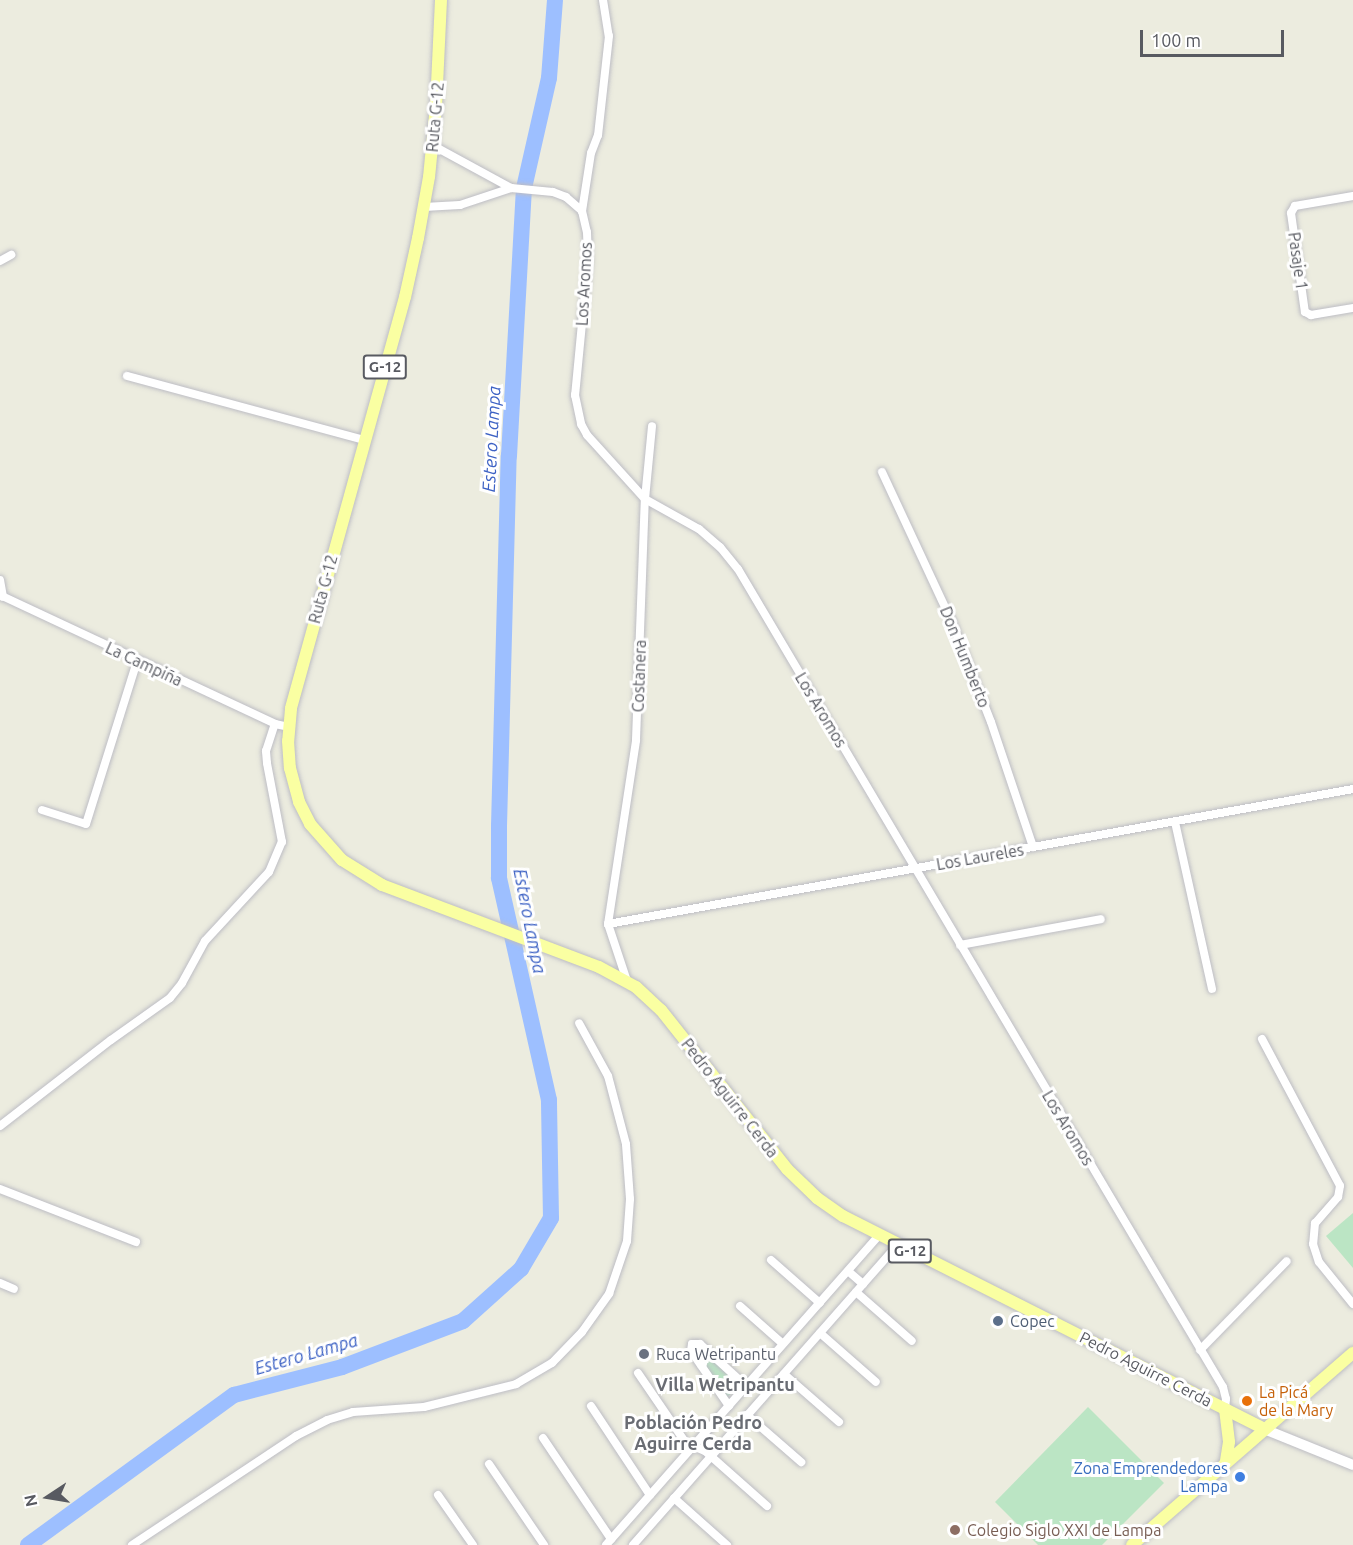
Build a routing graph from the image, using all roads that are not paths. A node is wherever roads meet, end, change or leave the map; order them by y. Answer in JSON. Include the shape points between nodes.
{"nodes":[{"id":1,"x":441,"y":0,"type":"edge"},
{"id":2,"x":603,"y":0,"type":"edge"},
{"id":3,"x":432,"y":145,"type":"junction"},
{"id":4,"x":511,"y":188,"type":"junction"},
{"id":5,"x":1353,"y":196,"type":"edge"},
{"id":6,"x":424,"y":207,"type":"junction"},
{"id":7,"x":582,"y":211,"type":"junction"},
{"id":8,"x":11,"y":255,"type":"dead end"},
{"id":9,"x":0,"y":261,"type":"edge"},
{"id":10,"x":1353,"y":308,"type":"edge"},
{"id":11,"x":127,"y":376,"type":"dead end"},
{"id":12,"x":652,"y":426,"type":"dead end"},
{"id":13,"x":364,"y":440,"type":"junction"},
{"id":14,"x":882,"y":472,"type":"dead end"},
{"id":15,"x":645,"y":499,"type":"junction"},
{"id":16,"x":0,"y":580,"type":"edge"},
{"id":17,"x":2,"y":596,"type":"edge"},
{"id":18,"x":137,"y":661,"type":"junction"},
{"id":19,"x":275,"y":724,"type":"junction"},
{"id":20,"x":289,"y":727,"type":"junction"},
{"id":21,"x":1353,"y":789,"type":"edge"},
{"id":22,"x":42,"y":810,"type":"dead end"},
{"id":23,"x":1175,"y":822,"type":"junction"},
{"id":24,"x":1033,"y":847,"type":"junction"},
{"id":25,"x":915,"y":869,"type":"junction"},
{"id":26,"x":1101,"y":920,"type":"dead end"},
{"id":27,"x":608,"y":924,"type":"junction"},
{"id":28,"x":960,"y":945,"type":"junction"},
{"id":29,"x":627,"y":981,"type":"junction"},
{"id":30,"x":1212,"y":989,"type":"dead end"},
{"id":31,"x":579,"y":1023,"type":"dead end"},
{"id":32,"x":1262,"y":1039,"type":"dead end"},
{"id":33,"x":0,"y":1126,"type":"edge"},
{"id":34,"x":0,"y":1189,"type":"edge"},
{"id":35,"x":879,"y":1235,"type":"junction"},
{"id":36,"x":136,"y":1242,"type":"dead end"},
{"id":37,"x":898,"y":1244,"type":"junction"},
{"id":38,"x":771,"y":1260,"type":"dead end"},
{"id":39,"x":1287,"y":1261,"type":"dead end"},
{"id":40,"x":848,"y":1271,"type":"junction"},
{"id":41,"x":0,"y":1283,"type":"edge"},
{"id":42,"x":863,"y":1284,"type":"junction"},
{"id":43,"x":14,"y":1289,"type":"dead end"},
{"id":44,"x":856,"y":1292,"type":"junction"},
{"id":45,"x":820,"y":1303,"type":"junction"},
{"id":46,"x":1353,"y":1304,"type":"edge"},
{"id":47,"x":740,"y":1306,"type":"dead end"},
{"id":48,"x":820,"y":1333,"type":"junction"},
{"id":49,"x":912,"y":1341,"type":"dead end"},
{"id":50,"x":783,"y":1344,"type":"junction"},
{"id":51,"x":1200,"y":1350,"type":"junction"},
{"id":52,"x":1353,"y":1353,"type":"edge"},
{"id":53,"x":638,"y":1373,"type":"dead end"},
{"id":54,"x":784,"y":1374,"type":"junction"},
{"id":55,"x":876,"y":1382,"type":"dead end"},
{"id":56,"x":746,"y":1386,"type":"junction"},
{"id":57,"x":591,"y":1406,"type":"dead end"},
{"id":58,"x":729,"y":1406,"type":"junction"},
{"id":59,"x":1225,"y":1409,"type":"junction"},
{"id":60,"x":747,"y":1415,"type":"junction"},
{"id":61,"x":839,"y":1422,"type":"dead end"},
{"id":62,"x":1264,"y":1428,"type":"junction"},
{"id":63,"x":704,"y":1433,"type":"junction"},
{"id":64,"x":543,"y":1438,"type":"dead end"},
{"id":65,"x":719,"y":1447,"type":"junction"},
{"id":66,"x":692,"y":1448,"type":"junction"},
{"id":67,"x":710,"y":1457,"type":"junction"},
{"id":68,"x":801,"y":1462,"type":"dead end"},
{"id":69,"x":1226,"y":1462,"type":"junction"},
{"id":70,"x":489,"y":1464,"type":"dead end"},
{"id":71,"x":1353,"y":1465,"type":"edge"},
{"id":72,"x":650,"y":1494,"type":"junction"},
{"id":73,"x":438,"y":1496,"type":"dead end"},
{"id":74,"x":674,"y":1498,"type":"junction"},
{"id":75,"x":766,"y":1506,"type":"dead end"},
{"id":76,"x":608,"y":1542,"type":"edge"},
{"id":77,"x":637,"y":1543,"type":"edge"},
{"id":78,"x":132,"y":1545,"type":"edge"},
{"id":79,"x":473,"y":1545,"type":"edge"},
{"id":80,"x":544,"y":1545,"type":"edge"},
{"id":81,"x":727,"y":1545,"type":"edge"},
{"id":82,"x":1132,"y":1545,"type":"edge"}],
"edges":[{"from":1,"to":3,"type":"main road","name":"Ruta G-12","number":"G-12"},
{"from":2,"to":7,"type":"street","name":"Los Aromos","via":[[609,36],[598,135],[591,153]]},
{"from":3,"to":4,"type":"street"},
{"from":3,"to":6,"type":"main road","name":"Ruta G-12","number":"G-12"},
{"from":4,"to":6,"type":"street","via":[[460,205]]},
{"from":4,"to":7,"type":"street","via":[[553,192]]},
{"from":5,"to":10,"type":"street","name":"Pasaje 1","via":[[1293,208],[1291,213],[1307,314]]},
{"from":6,"to":13,"type":"main road","name":"Ruta G-12","number":"G-12","via":[[405,297]]},
{"from":7,"to":15,"type":"street","name":"Los Aromos","via":[[588,261],[576,411],[587,435]]},
{"from":8,"to":9,"type":"street"},
{"from":11,"to":13,"type":"street"},
{"from":12,"to":15,"type":"street","name":"Costanera"},
{"from":13,"to":20,"type":"main road","name":"Ruta G-12","number":"G-12","via":[[292,700]]},
{"from":14,"to":24,"type":"street","name":"Don Humberto","via":[[952,622]]},
{"from":15,"to":25,"type":"street","name":"Los Aromos","via":[[699,529],[738,569]]},
{"from":15,"to":27,"type":"street","name":"Costanera","via":[[636,740]]},
{"from":16,"to":17,"type":"street"},
{"from":17,"to":18,"type":"street","name":"La Campiña"},
{"from":18,"to":19,"type":"street","name":"La Campiña"},
{"from":18,"to":22,"type":"street","via":[[86,824]]},
{"from":19,"to":20,"type":"street","name":"La Campiña"},
{"from":19,"to":33,"type":"street","via":[[266,752],[282,842],[269,872],[205,941],[170,998]]},
{"from":20,"to":29,"type":"main road","name":"Ruta G-12","number":"G-12","via":[[292,780],[304,813],[317,835],[338,856],[365,876]]},
{"from":21,"to":23,"type":"street","name":"Los Laureles"},
{"from":23,"to":24,"type":"street","name":"Los Laureles"},
{"from":23,"to":30,"type":"street"},
{"from":24,"to":25,"type":"street","name":"Los Laureles"},
{"from":25,"to":27,"type":"street","name":"Los Laureles"},
{"from":25,"to":28,"type":"street","name":"Los Aromos"},
{"from":26,"to":28,"type":"street"},
{"from":27,"to":29,"type":"street"},
{"from":28,"to":51,"type":"street","name":"Los Aromos"},
{"from":29,"to":35,"type":"main road","name":"Pedro Aguirre Cerda","number":"G-12","via":[[661,1010],[798,1180],[835,1211]]},
{"from":31,"to":78,"type":"street","via":[[608,1076],[626,1144],[630,1199],[627,1241],[609,1294],[582,1332],[552,1363],[516,1384],[424,1407],[353,1412],[327,1420],[296,1436]]},
{"from":32,"to":46,"type":"street","via":[[1340,1186],[1340,1194],[1315,1223],[1312,1244],[1318,1262]]},
{"from":34,"to":36,"type":"street"},
{"from":35,"to":37,"type":"main road","name":"Pedro Aguirre Cerda","number":"G-12"},
{"from":35,"to":40,"type":"street"},
{"from":37,"to":42,"type":"street"},
{"from":37,"to":59,"type":"main road","name":"Pedro Aguirre Cerda","number":"G-12"},
{"from":38,"to":45,"type":"street"},
{"from":39,"to":51,"type":"street"},
{"from":40,"to":42,"type":"street"},
{"from":40,"to":45,"type":"street"},
{"from":41,"to":43,"type":"street"},
{"from":42,"to":44,"type":"street"},
{"from":44,"to":48,"type":"street"},
{"from":44,"to":49,"type":"street"},
{"from":45,"to":50,"type":"street"},
{"from":47,"to":50,"type":"street"},
{"from":48,"to":54,"type":"street"},
{"from":48,"to":55,"type":"street"},
{"from":50,"to":56,"type":"street"},
{"from":51,"to":59,"type":"street","name":"Los Aromos","via":[[1225,1391]]},
{"from":52,"to":62,"type":"main road"},
{"from":53,"to":66,"type":"street"},
{"from":54,"to":60,"type":"street"},
{"from":54,"to":61,"type":"street"},
{"from":56,"to":58,"type":"street"},
{"from":56,"to":58,"type":"street","via":[[700,1344],[692,1344],[691,1352]]},
{"from":57,"to":72,"type":"street"},
{"from":58,"to":63,"type":"street"},
{"from":59,"to":62,"type":"main road","name":"Pedro Aguirre Cerda","number":"G-12"},
{"from":59,"to":69,"type":"main road","via":[[1229,1442]]},
{"from":60,"to":65,"type":"street"},
{"from":60,"to":68,"type":"street"},
{"from":62,"to":69,"type":"main road"},
{"from":62,"to":71,"type":"main road","name":"Pedro Aguirre Cerda"},
{"from":63,"to":65,"type":"street","via":[[710,1443]]},
{"from":63,"to":66,"type":"street"},
{"from":64,"to":76,"type":"street"},
{"from":65,"to":67,"type":"street"},
{"from":66,"to":67,"type":"street","via":[[702,1449]]},
{"from":66,"to":72,"type":"street"},
{"from":67,"to":74,"type":"street"},
{"from":67,"to":75,"type":"street"},
{"from":69,"to":82,"type":"main road"},
{"from":70,"to":80,"type":"street"},
{"from":72,"to":76,"type":"street"},
{"from":73,"to":79,"type":"street"},
{"from":74,"to":77,"type":"street"},
{"from":74,"to":81,"type":"street"}]}
